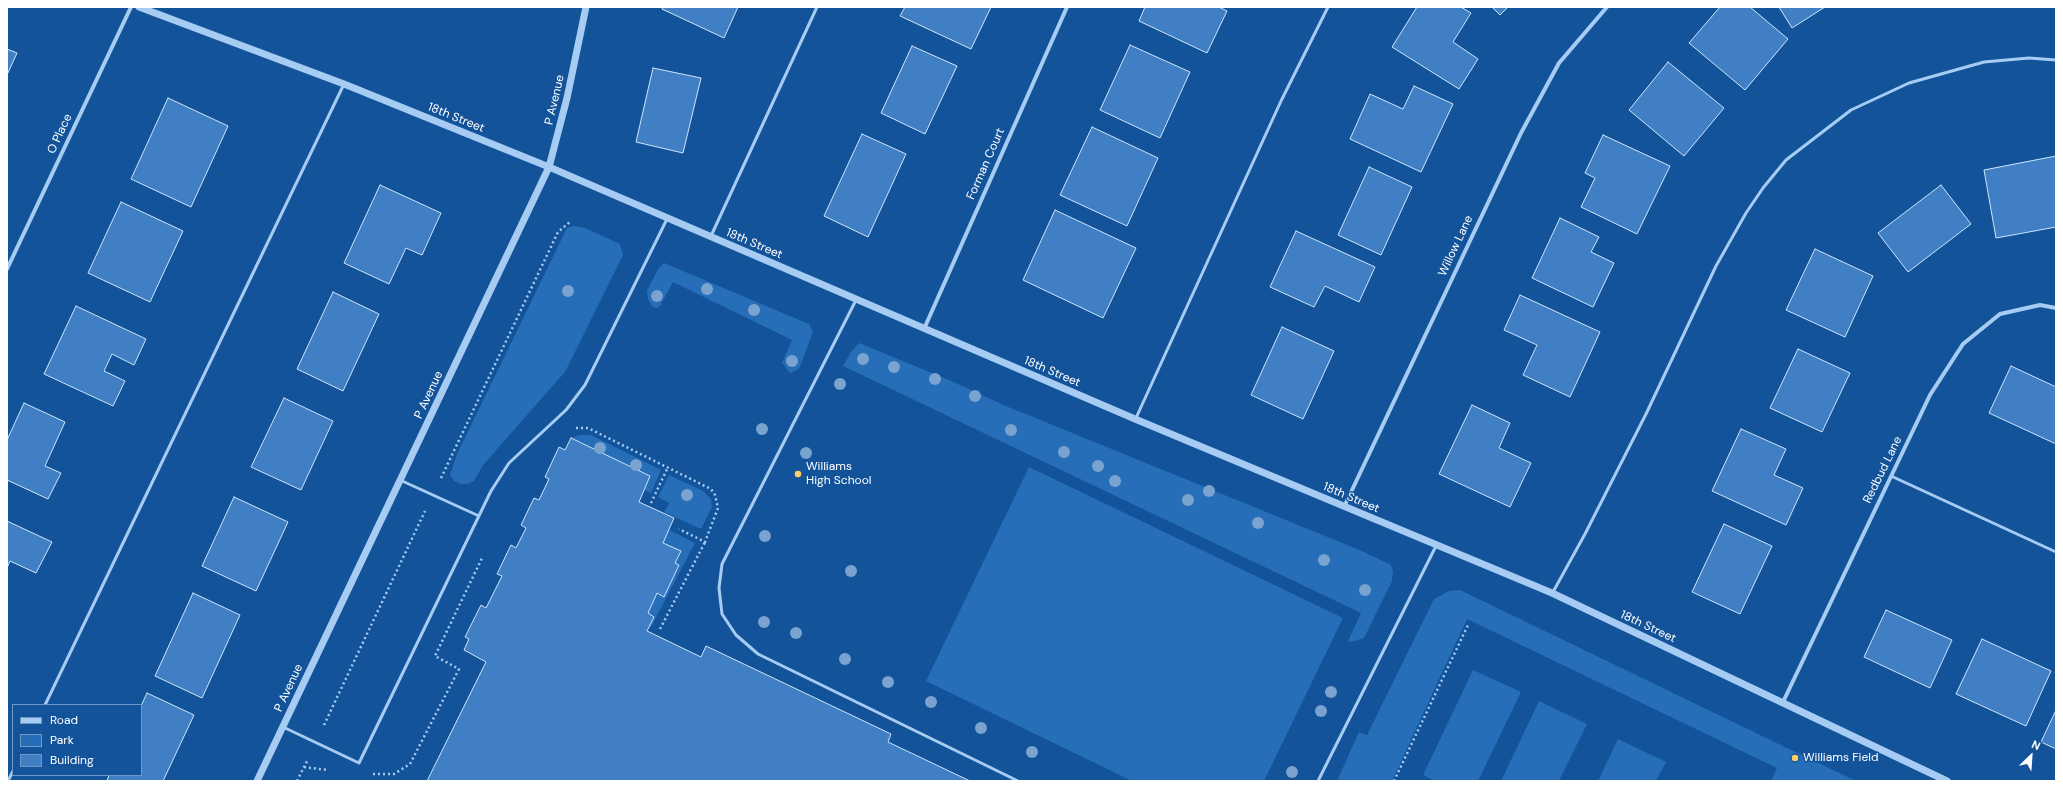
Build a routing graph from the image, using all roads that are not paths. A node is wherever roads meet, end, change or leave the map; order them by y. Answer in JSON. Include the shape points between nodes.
{"nodes":[{"id":1,"x":130,"y":7,"type":"edge"},
{"id":2,"x":139,"y":7,"type":"edge"},
{"id":3,"x":586,"y":7,"type":"edge"},
{"id":4,"x":817,"y":7,"type":"edge"},
{"id":5,"x":1067,"y":7,"type":"edge"},
{"id":6,"x":1328,"y":7,"type":"edge"},
{"id":7,"x":1607,"y":7,"type":"edge"},
{"id":8,"x":2056,"y":60,"type":"edge"},
{"id":9,"x":344,"y":84,"type":"junction"},
{"id":10,"x":549,"y":168,"type":"junction"},
{"id":11,"x":667,"y":219,"type":"junction"},
{"id":12,"x":710,"y":237,"type":"junction"},
{"id":13,"x":7,"y":269,"type":"edge"},
{"id":14,"x":856,"y":300,"type":"junction"},
{"id":15,"x":2056,"y":308,"type":"edge"},
{"id":16,"x":924,"y":329,"type":"junction"},
{"id":17,"x":1135,"y":419,"type":"junction"},
{"id":18,"x":1891,"y":476,"type":"junction"},
{"id":19,"x":400,"y":480,"type":"junction"},
{"id":20,"x":1344,"y":507,"type":"junction"},
{"id":21,"x":479,"y":516,"type":"junction"},
{"id":22,"x":1436,"y":546,"type":"junction"},
{"id":23,"x":2056,"y":552,"type":"edge"},
{"id":24,"x":1552,"y":593,"type":"junction"},
{"id":25,"x":1782,"y":702,"type":"junction"},
{"id":26,"x":45,"y":704,"type":"edge"},
{"id":27,"x":283,"y":727,"type":"junction"},
{"id":28,"x":257,"y":781,"type":"edge"},
{"id":29,"x":1018,"y":781,"type":"edge"},
{"id":30,"x":1318,"y":781,"type":"edge"},
{"id":31,"x":1946,"y":781,"type":"edge"}],
"edges":[{"from":1,"to":13,"type":"street","name":"O Place"},
{"from":2,"to":9,"type":"street","name":"18th Street"},
{"from":3,"to":10,"type":"street","name":"P Avenue"},
{"from":4,"to":12,"type":"lane"},
{"from":5,"to":16,"type":"street","name":"Forman Court"},
{"from":6,"to":17,"type":"lane","via":[[1280,101]]},
{"from":7,"to":20,"type":"street","name":"Willow Lane","via":[[1559,63],[1520,133]]},
{"from":8,"to":24,"type":"lane","via":[[2030,58],[1984,62],[1909,83],[1851,110],[1786,160],[1746,213],[1716,266],[1646,414]]},
{"from":9,"to":10,"type":"street","name":"18th Street"},
{"from":9,"to":26,"type":"lane"},
{"from":10,"to":11,"type":"street","name":"18th Street"},
{"from":10,"to":19,"type":"street","name":"P Avenue"},
{"from":11,"to":12,"type":"street","name":"18th Street"},
{"from":11,"to":21,"type":"lane","via":[[585,385],[566,410],[509,463]]},
{"from":12,"to":14,"type":"street","name":"18th Street"},
{"from":14,"to":16,"type":"street","name":"18th Street"},
{"from":14,"to":29,"type":"lane","via":[[722,564],[719,588],[722,614],[736,635],[758,654]]},
{"from":15,"to":18,"type":"street","name":"Redbud Lane","via":[[2040,306],[2000,314],[1963,344],[1930,395]]},
{"from":16,"to":17,"type":"street","name":"18th Street"},
{"from":17,"to":20,"type":"street","name":"18th Street"},
{"from":18,"to":23,"type":"lane"},
{"from":18,"to":25,"type":"street","name":"Redbud Lane"},
{"from":19,"to":21,"type":"lane"},
{"from":19,"to":27,"type":"street","name":"P Avenue"},
{"from":20,"to":22,"type":"street","name":"18th Street"},
{"from":21,"to":27,"type":"lane","via":[[359,763]]},
{"from":22,"to":24,"type":"street","name":"18th Street"},
{"from":22,"to":30,"type":"lane"},
{"from":24,"to":25,"type":"street","name":"18th Street"},
{"from":25,"to":31,"type":"street","name":"18th Street"},
{"from":27,"to":28,"type":"street","name":"P Avenue"}]}
